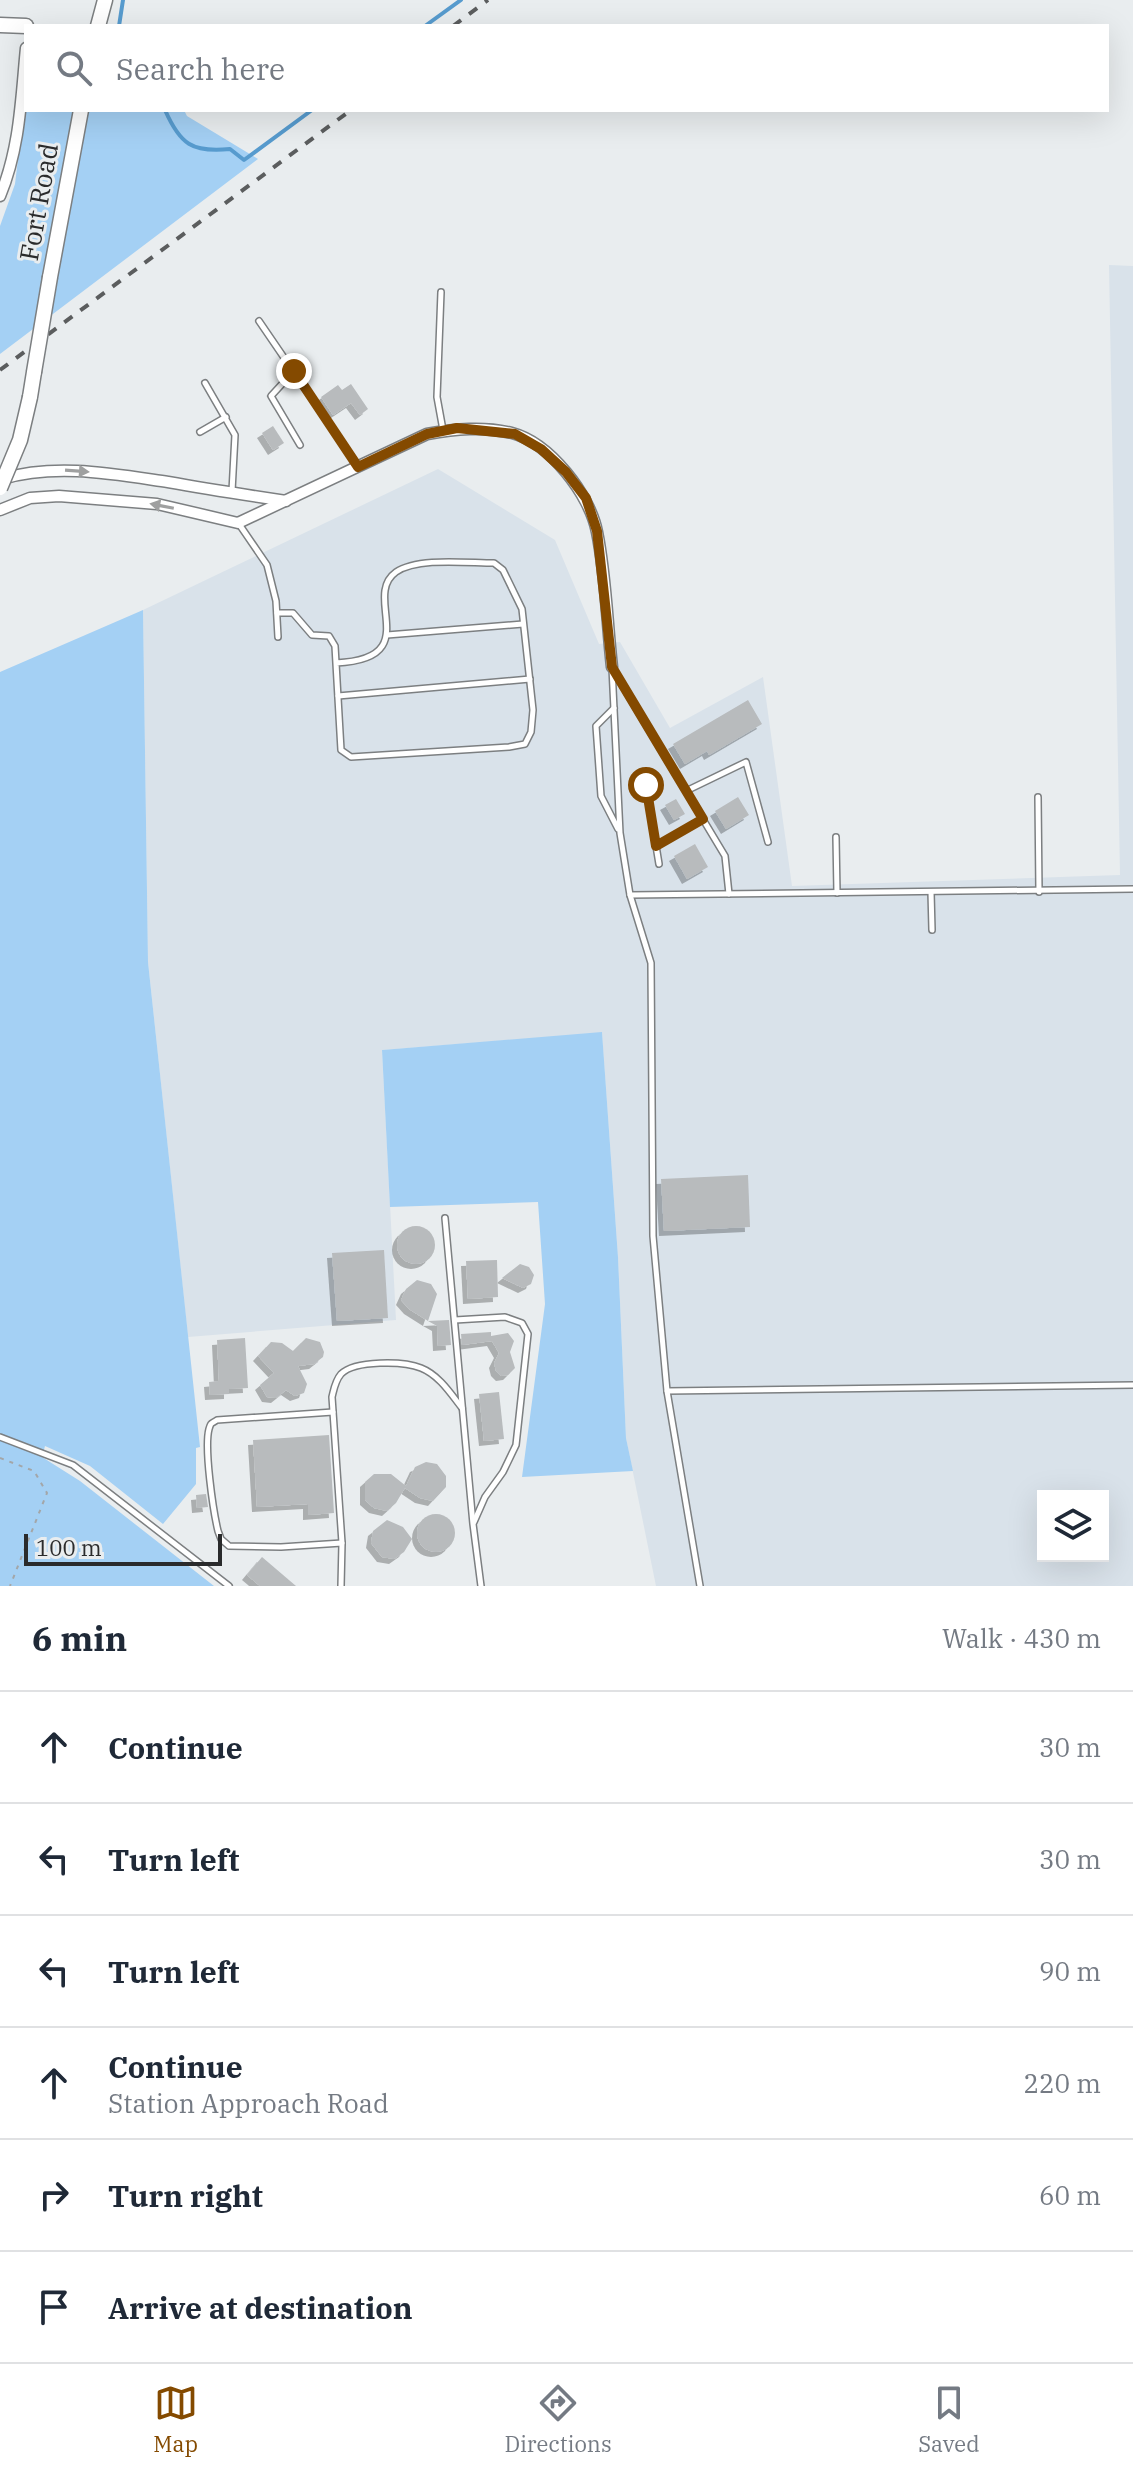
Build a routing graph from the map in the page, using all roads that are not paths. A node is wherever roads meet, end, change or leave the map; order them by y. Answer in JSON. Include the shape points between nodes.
{"nodes":[{"id":1,"x":105,"y":0,"type":"edge"},
{"id":2,"x":99,"y":24,"type":"edge"},
{"id":3,"x":0,"y":25,"type":"edge"},
{"id":4,"x":24,"y":26,"type":"edge"},
{"id":5,"x":24,"y":70,"type":"edge"},
{"id":6,"x":81,"y":112,"type":"edge"},
{"id":7,"x":4,"y":176,"type":"edge"},
{"id":8,"x":0,"y":196,"type":"edge"},
{"id":9,"x":441,"y":292,"type":"dead end"},
{"id":10,"x":259,"y":321,"type":"dead end"},
{"id":11,"x":294,"y":371,"type":"junction"},
{"id":12,"x":205,"y":383,"type":"dead end"},
{"id":13,"x":226,"y":417,"type":"junction"},
{"id":14,"x":444,"y":431,"type":"junction"},
{"id":15,"x":200,"y":432,"type":"dead end"},
{"id":16,"x":300,"y":445,"type":"dead end"},
{"id":17,"x":358,"y":467,"type":"junction"},
{"id":18,"x":0,"y":480,"type":"edge"},
{"id":19,"x":0,"y":488,"type":"edge"},
{"id":20,"x":231,"y":492,"type":"junction"},
{"id":21,"x":286,"y":501,"type":"junction"},
{"id":22,"x":0,"y":510,"type":"edge"},
{"id":23,"x":238,"y":523,"type":"junction"},
{"id":24,"x":277,"y":613,"type":"junction"},
{"id":25,"x":523,"y":624,"type":"junction"},
{"id":26,"x":387,"y":635,"type":"junction"},
{"id":27,"x":278,"y":637,"type":"dead end"},
{"id":28,"x":336,"y":663,"type":"junction"},
{"id":29,"x":612,"y":667,"type":"junction"},
{"id":30,"x":530,"y":679,"type":"junction"},
{"id":31,"x":338,"y":696,"type":"junction"},
{"id":32,"x":614,"y":708,"type":"junction"},
{"id":33,"x":646,"y":785,"type":"dead end"},
{"id":34,"x":686,"y":791,"type":"junction"},
{"id":35,"x":1038,"y":797,"type":"dead end"},
{"id":36,"x":703,"y":819,"type":"junction"},
{"id":37,"x":620,"y":833,"type":"junction"},
{"id":38,"x":836,"y":837,"type":"dead end"},
{"id":39,"x":768,"y":842,"type":"dead end"},
{"id":40,"x":656,"y":846,"type":"junction"},
{"id":41,"x":659,"y":864,"type":"dead end"},
{"id":42,"x":1133,"y":889,"type":"edge"},
{"id":43,"x":931,"y":892,"type":"junction"},
{"id":44,"x":1039,"y":892,"type":"junction"},
{"id":45,"x":837,"y":893,"type":"junction"},
{"id":46,"x":729,"y":894,"type":"junction"},
{"id":47,"x":630,"y":895,"type":"junction"},
{"id":48,"x":932,"y":930,"type":"dead end"},
{"id":49,"x":445,"y":1218,"type":"dead end"},
{"id":50,"x":455,"y":1320,"type":"junction"},
{"id":51,"x":1133,"y":1385,"type":"edge"},
{"id":52,"x":667,"y":1391,"type":"junction"},
{"id":53,"x":463,"y":1410,"type":"junction"},
{"id":54,"x":333,"y":1412,"type":"junction"},
{"id":55,"x":0,"y":1437,"type":"edge"},
{"id":56,"x":473,"y":1524,"type":"junction"},
{"id":57,"x":342,"y":1543,"type":"junction"},
{"id":58,"x":229,"y":1586,"type":"edge"},
{"id":59,"x":341,"y":1586,"type":"edge"},
{"id":60,"x":481,"y":1586,"type":"edge"},
{"id":61,"x":700,"y":1586,"type":"edge"}],
"edges":[{"from":1,"to":2,"type":"street"},
{"from":3,"to":4,"type":"street"},
{"from":5,"to":7,"type":"street","via":[[18,138]]},
{"from":6,"to":19,"type":"street","name":"Fort Road","bridge":true,"via":[[30,397]]},
{"from":7,"to":8,"type":"street"},
{"from":9,"to":14,"type":"lane","via":[[437,397]]},
{"from":10,"to":11,"type":"lane"},
{"from":11,"to":16,"type":"lane","via":[[271,396]]},
{"from":11,"to":17,"type":"lane"},
{"from":12,"to":13,"type":"lane"},
{"from":13,"to":15,"type":"lane"},
{"from":13,"to":20,"type":"lane","via":[[236,440]]},
{"from":14,"to":17,"type":"street"},
{"from":14,"to":29,"type":"street","via":[[515,434],[541,449],[586,498],[597,531]]},
{"from":17,"to":21,"type":"street"},
{"from":18,"to":20,"type":"street","one_way":true,"via":[[68,470]]},
{"from":20,"to":21,"type":"street"},
{"from":21,"to":23,"type":"street"},
{"from":23,"to":22,"type":"street","one_way":true,"via":[[157,504],[59,496],[36,497]]},
{"from":23,"to":24,"type":"lane","via":[[267,565]]},
{"from":24,"to":27,"type":"lane"},
{"from":24,"to":28,"type":"lane","via":[[293,613],[312,635],[329,636]]},
{"from":25,"to":26,"type":"lane"},
{"from":25,"to":26,"type":"lane","via":[[512,585],[494,563],[414,564],[388,580]]},
{"from":25,"to":30,"type":"lane"},
{"from":26,"to":28,"type":"lane","via":[[376,654],[360,662]]},
{"from":28,"to":31,"type":"lane"},
{"from":29,"to":32,"type":"lane"},
{"from":29,"to":34,"type":"lane"},
{"from":30,"to":31,"type":"lane"},
{"from":30,"to":31,"type":"lane","via":[[531,732],[525,744],[509,747],[351,757],[341,750]]},
{"from":32,"to":37,"type":"lane"},
{"from":32,"to":37,"type":"lane","via":[[596,726],[601,796]]},
{"from":33,"to":40,"type":"lane"},
{"from":34,"to":36,"type":"lane"},
{"from":34,"to":39,"type":"lane","via":[[746,762]]},
{"from":35,"to":44,"type":"lane"},
{"from":36,"to":40,"type":"lane"},
{"from":36,"to":46,"type":"lane","via":[[725,856]]},
{"from":37,"to":47,"type":"lane"},
{"from":38,"to":45,"type":"lane"},
{"from":40,"to":41,"type":"lane"},
{"from":42,"to":44,"type":"lane"},
{"from":43,"to":44,"type":"lane"},
{"from":43,"to":45,"type":"lane"},
{"from":43,"to":48,"type":"lane"},
{"from":45,"to":46,"type":"lane"},
{"from":46,"to":47,"type":"lane"},
{"from":47,"to":52,"type":"lane","via":[[651,963],[653,1236]]},
{"from":49,"to":50,"type":"lane"},
{"from":50,"to":53,"type":"lane"},
{"from":50,"to":56,"type":"lane","via":[[505,1317],[522,1323],[528,1334],[516,1445]]},
{"from":51,"to":52,"type":"lane"},
{"from":52,"to":61,"type":"lane"},
{"from":53,"to":54,"type":"lane","via":[[423,1368],[400,1363],[344,1371],[335,1382]]},
{"from":53,"to":56,"type":"lane"},
{"from":54,"to":57,"type":"lane"},
{"from":54,"to":57,"type":"lane","via":[[217,1420],[208,1433],[210,1463],[215,1517],[221,1539],[229,1546]]},
{"from":55,"to":58,"type":"lane","via":[[73,1465]]},
{"from":56,"to":60,"type":"lane"},
{"from":57,"to":59,"type":"lane"}]}
